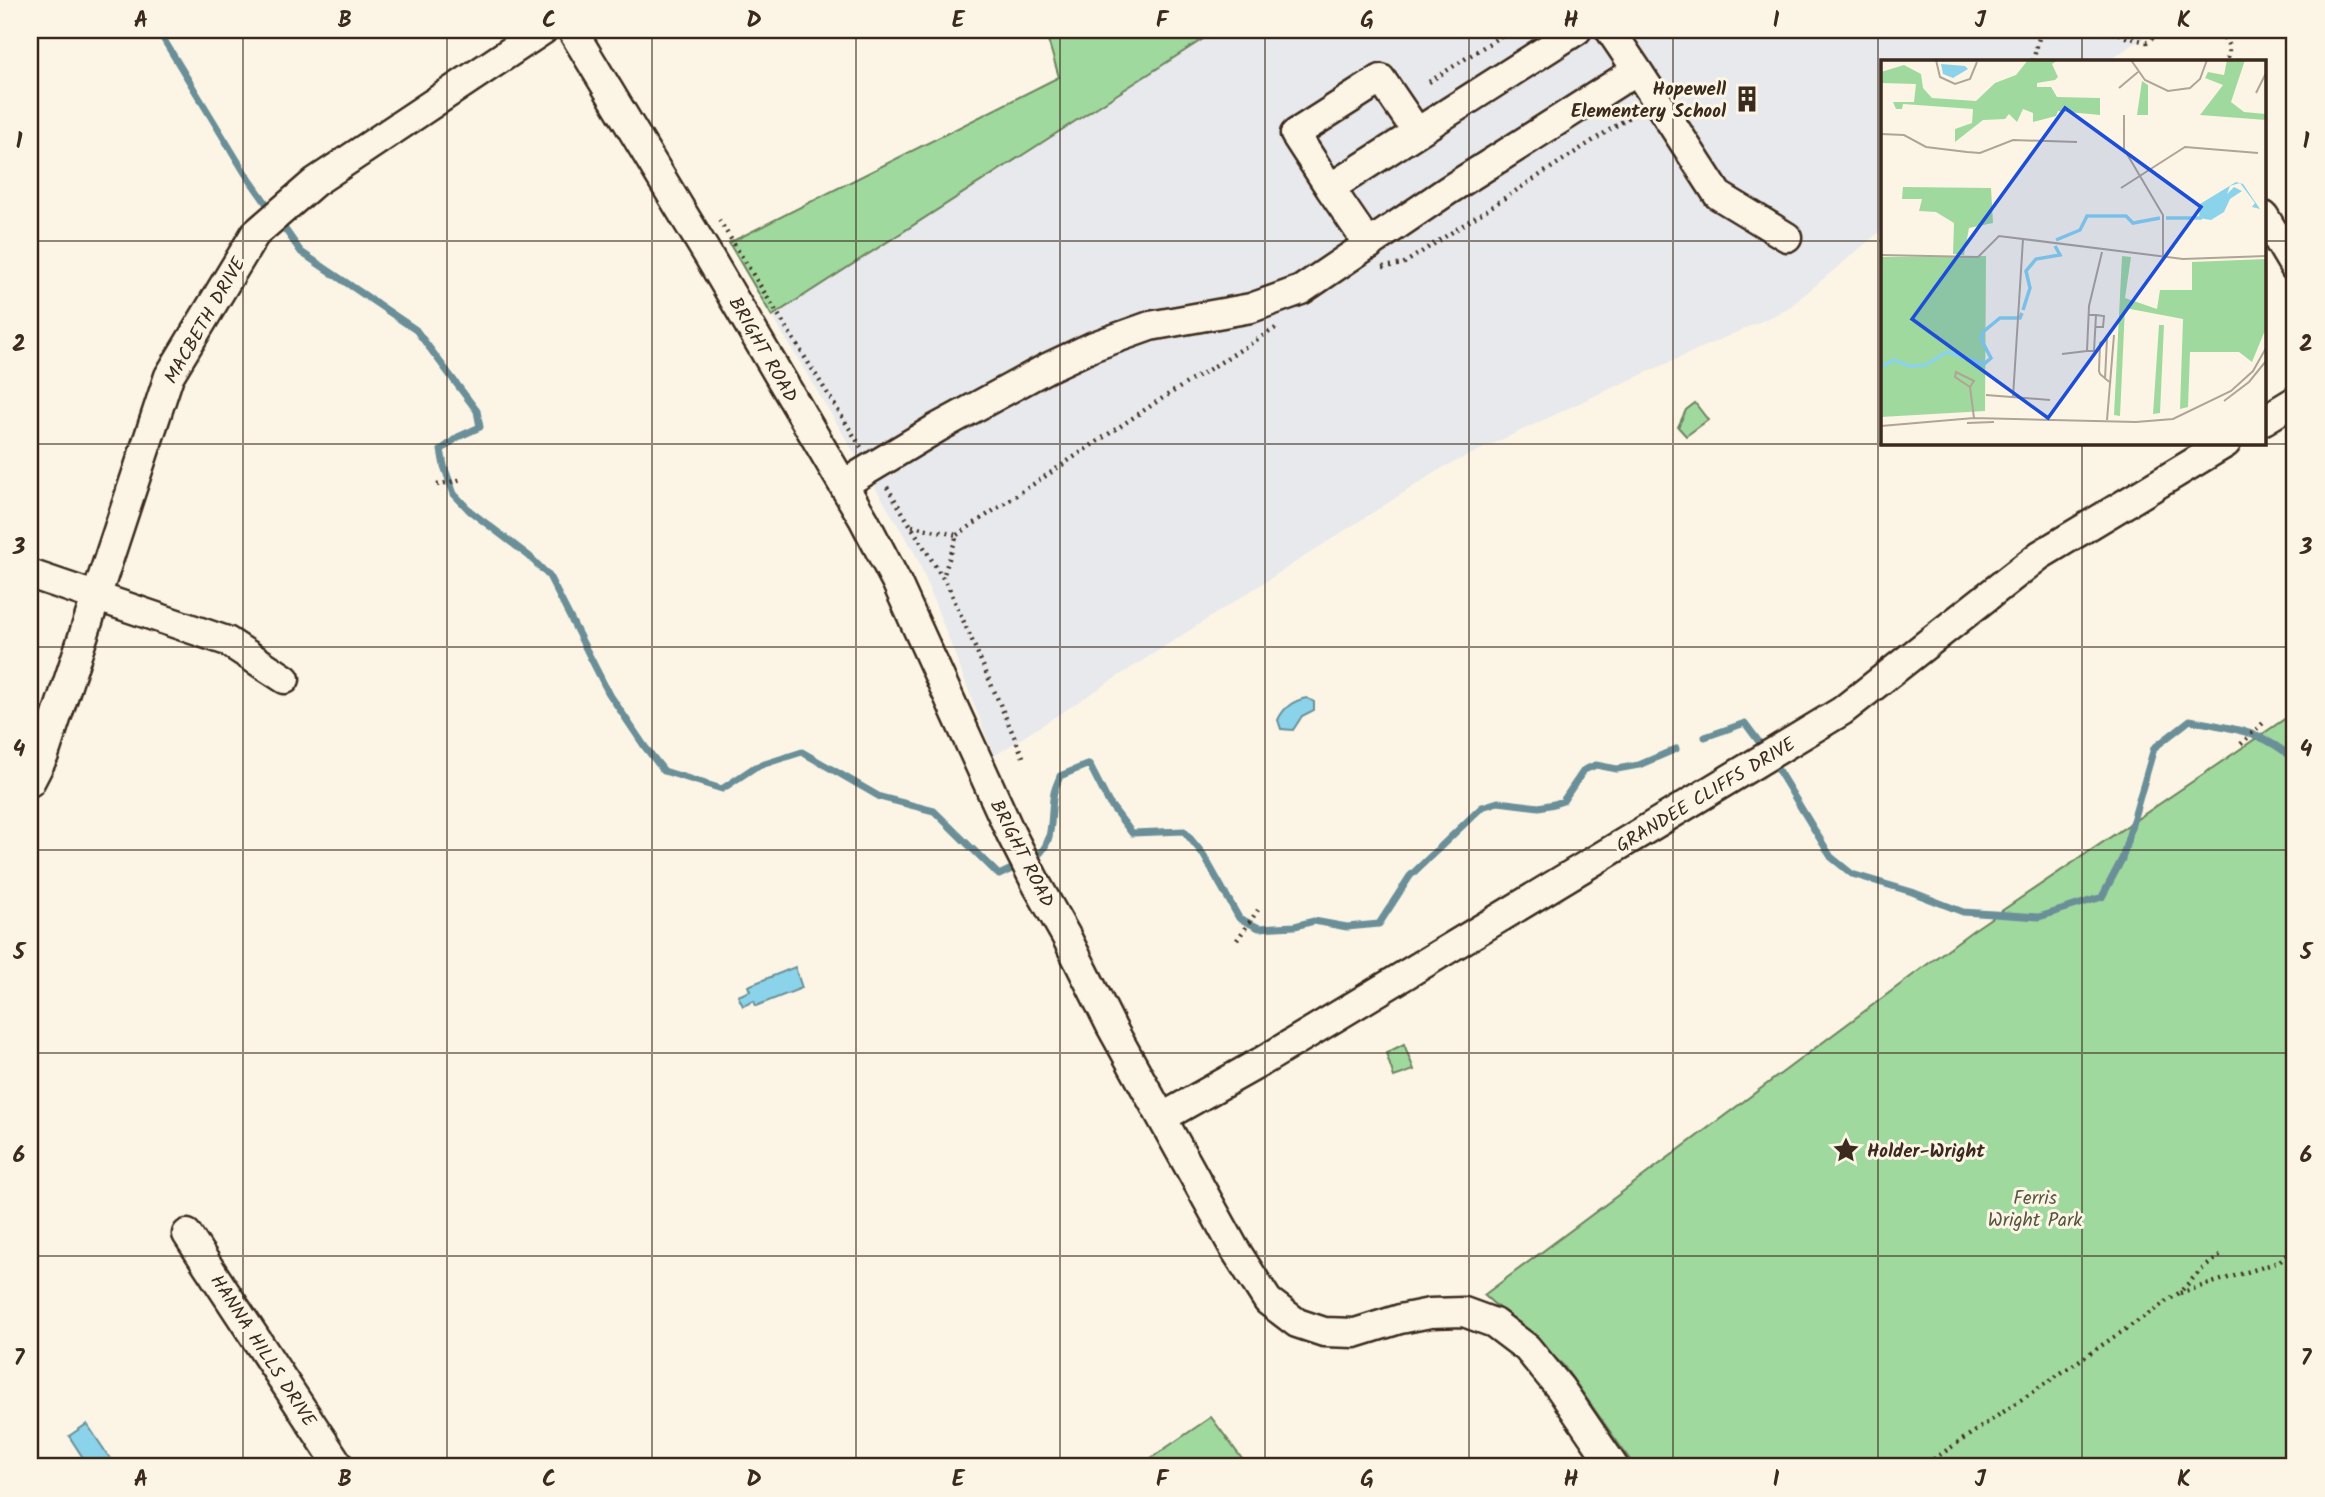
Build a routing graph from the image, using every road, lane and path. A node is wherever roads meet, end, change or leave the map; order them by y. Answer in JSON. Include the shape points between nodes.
{"nodes":[{"id":1,"x":543,"y":30,"type":"edge"},
{"id":2,"x":572,"y":30,"type":"edge"},
{"id":3,"x":1510,"y":30,"type":"edge"},
{"id":4,"x":1577,"y":30,"type":"edge"},
{"id":5,"x":1609,"y":30,"type":"edge"},
{"id":6,"x":2041,"y":30,"type":"edge"},
{"id":7,"x":2113,"y":30,"type":"edge"},
{"id":8,"x":2163,"y":30,"type":"edge"},
{"id":9,"x":2213,"y":30,"type":"edge"},
{"id":10,"x":2291,"y":30,"type":"edge"},
{"id":11,"x":2295,"y":35,"type":"edge"},
{"id":12,"x":2033,"y":60,"type":"edge"},
{"id":13,"x":2227,"y":60,"type":"edge"},
{"id":14,"x":1637,"y":70,"type":"junction"},
{"id":15,"x":1429,"y":82,"type":"dead end"},
{"id":16,"x":1417,"y":132,"type":"junction"},
{"id":17,"x":1331,"y":188,"type":"junction"},
{"id":18,"x":713,"y":210,"type":"dead end"},
{"id":19,"x":2266,"y":219,"type":"edge"},
{"id":20,"x":1787,"y":237,"type":"dead end"},
{"id":21,"x":1369,"y":245,"type":"junction"},
{"id":22,"x":2295,"y":268,"type":"edge"},
{"id":23,"x":2295,"y":401,"type":"edge"},
{"id":24,"x":2266,"y":419,"type":"edge"},
{"id":25,"x":2224,"y":444,"type":"edge"},
{"id":26,"x":874,"y":467,"type":"junction"},
{"id":27,"x":463,"y":479,"type":"dead end"},
{"id":28,"x":844,"y":484,"type":"junction"},
{"id":29,"x":437,"y":485,"type":"dead end"},
{"id":30,"x":911,"y":526,"type":"junction"},
{"id":31,"x":30,"y":574,"type":"edge"},
{"id":32,"x":943,"y":578,"type":"junction"},
{"id":33,"x":96,"y":596,"type":"junction"},
{"id":34,"x":285,"y":679,"type":"dead end"},
{"id":35,"x":2263,"y":723,"type":"dead end"},
{"id":36,"x":2241,"y":744,"type":"dead end"},
{"id":37,"x":1024,"y":759,"type":"dead end"},
{"id":38,"x":30,"y":782,"type":"edge"},
{"id":39,"x":1258,"y":910,"type":"dead end"},
{"id":40,"x":1237,"y":940,"type":"dead end"},
{"id":41,"x":1163,"y":1117,"type":"junction"},
{"id":42,"x":187,"y":1234,"type":"dead end"},
{"id":43,"x":2295,"y":1249,"type":"edge"},
{"id":44,"x":2224,"y":1253,"type":"dead end"},
{"id":45,"x":2179,"y":1293,"type":"junction"},
{"id":46,"x":340,"y":1467,"type":"edge"},
{"id":47,"x":1614,"y":1467,"type":"edge"},
{"id":48,"x":1922,"y":1467,"type":"edge"}],
"edges":[{"from":1,"to":33,"type":"street","name":"MACBETH DRIVE","via":[[315,182],[255,234],[169,376]]},
{"from":2,"to":28,"type":"street","name":"BRIGHT ROAD"},
{"from":3,"to":15,"type":"path"},
{"from":4,"to":16,"type":"street"},
{"from":5,"to":14,"type":"street"},
{"from":6,"to":12,"type":"path"},
{"from":7,"to":8,"type":"path","via":[[2147,42]]},
{"from":9,"to":13,"type":"path","via":[[2228,43]]},
{"from":10,"to":11,"type":"path"},
{"from":14,"to":20,"type":"street","via":[[1718,195]]},
{"from":14,"to":21,"type":"street"},
{"from":16,"to":17,"type":"street"},
{"from":16,"to":17,"type":"street","via":[[1381,79],[1296,134]]},
{"from":17,"to":21,"type":"street"},
{"from":18,"to":26,"type":"path"},
{"from":19,"to":22,"type":"street"},
{"from":21,"to":26,"type":"street","via":[[1301,290],[1251,308],[1150,326],[1094,346],[937,428]]},
{"from":23,"to":24,"type":"street"},
{"from":25,"to":41,"type":"street","name":"GRANDEE CLIFFS DRIVE","via":[[2040,555],[1842,712]]},
{"from":26,"to":28,"type":"street"},
{"from":26,"to":30,"type":"path"},
{"from":27,"to":29,"type":"path"},
{"from":28,"to":41,"type":"street","name":"BRIGHT ROAD","via":[[897,581],[1011,834]]},
{"from":30,"to":32,"type":"path"},
{"from":30,"to":32,"type":"path","via":[[957,535]]},
{"from":31,"to":33,"type":"street"},
{"from":32,"to":37,"type":"path"},
{"from":33,"to":34,"type":"street","via":[[227,641]]},
{"from":33,"to":38,"type":"street","name":"MACBETH DRIVE","via":[[44,755]]},
{"from":35,"to":36,"type":"path"},
{"from":39,"to":40,"type":"path"},
{"from":41,"to":47,"type":"street","name":"BRIGHT ROAD","via":[[1268,1301],[1297,1323],[1324,1332],[1355,1333],[1430,1313],[1464,1312],[1494,1323],[1527,1348]]},
{"from":42,"to":46,"type":"street","name":"HANNA HILLS DRIVE"},
{"from":43,"to":45,"type":"path","via":[[2279,1262]]},
{"from":44,"to":45,"type":"path"},
{"from":45,"to":48,"type":"path"}]}
